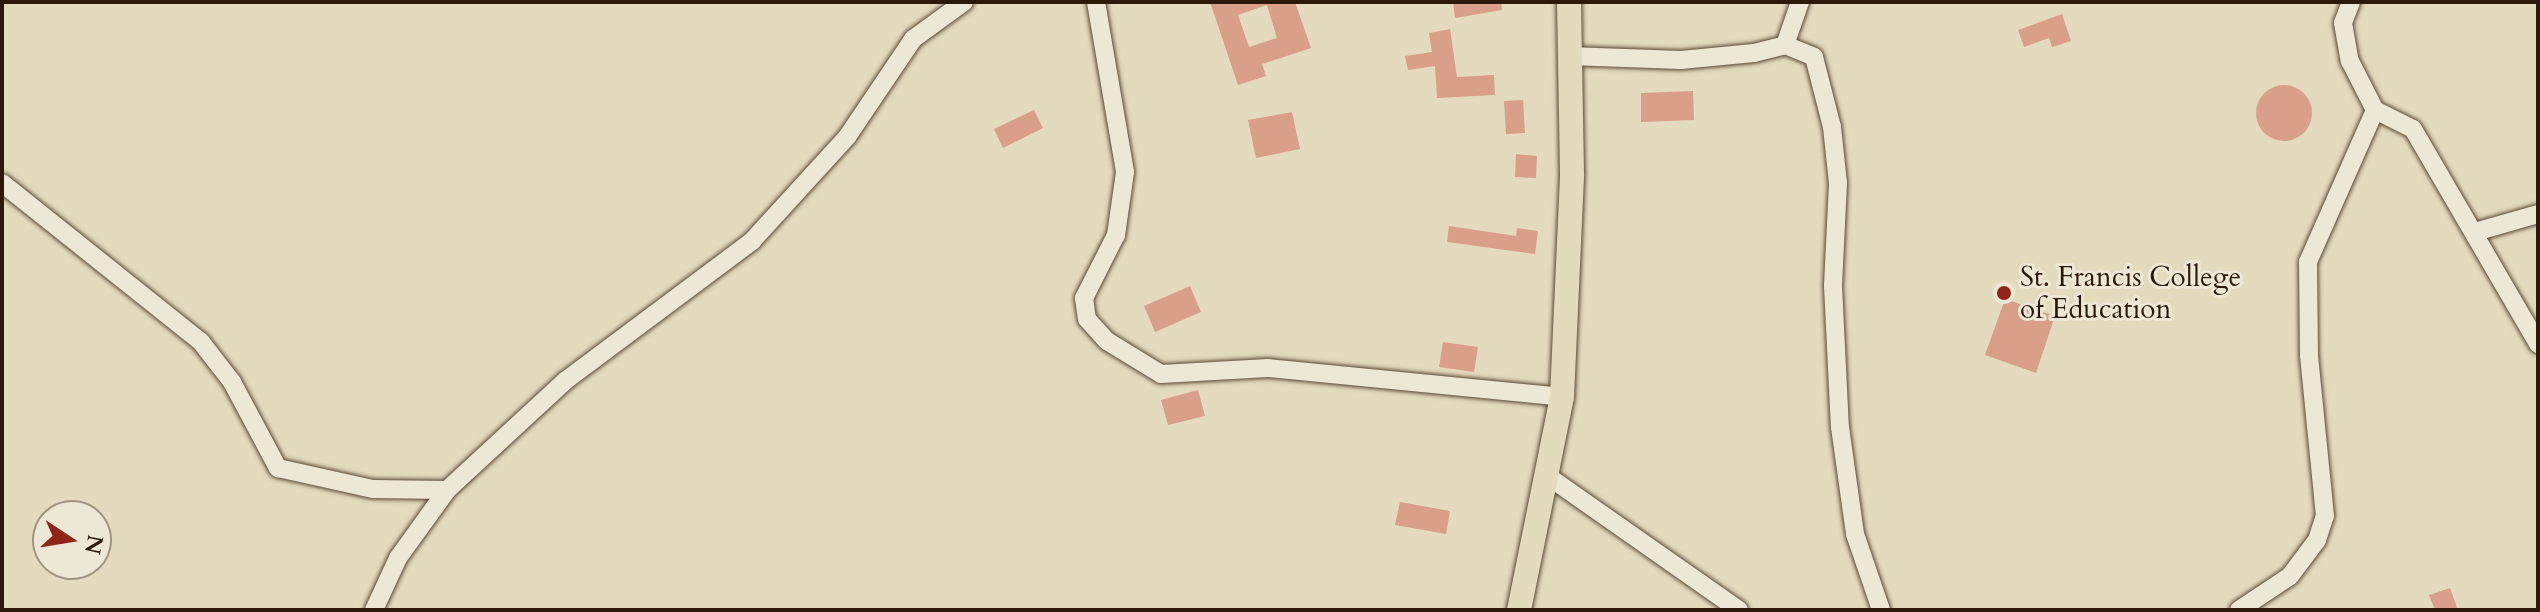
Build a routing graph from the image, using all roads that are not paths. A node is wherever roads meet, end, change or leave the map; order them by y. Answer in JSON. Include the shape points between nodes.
{"nodes":[{"id":1,"x":964,"y":2,"type":"edge"},
{"id":2,"x":1096,"y":2,"type":"edge"},
{"id":3,"x":1569,"y":2,"type":"edge"},
{"id":4,"x":1800,"y":2,"type":"edge"},
{"id":5,"x":2351,"y":2,"type":"edge"},
{"id":6,"x":1785,"y":45,"type":"junction"},
{"id":7,"x":1569,"y":56,"type":"junction"},
{"id":8,"x":2375,"y":110,"type":"junction"},
{"id":9,"x":2,"y":183,"type":"edge"},
{"id":10,"x":2538,"y":214,"type":"edge"},
{"id":11,"x":2475,"y":232,"type":"junction"},
{"id":12,"x":2538,"y":344,"type":"edge"},
{"id":13,"x":1562,"y":397,"type":"junction"},
{"id":14,"x":1549,"y":477,"type":"junction"},
{"id":15,"x":447,"y":490,"type":"junction"},
{"id":16,"x":374,"y":610,"type":"edge"},
{"id":17,"x":1519,"y":610,"type":"edge"},
{"id":18,"x":1739,"y":610,"type":"edge"},
{"id":19,"x":1881,"y":610,"type":"edge"},
{"id":20,"x":2239,"y":610,"type":"edge"}],
"edges":[{"from":1,"to":15,"type":"street","via":[[913,39],[847,137],[752,241],[565,381]]},
{"from":2,"to":13,"type":"street","via":[[1125,172],[1116,235],[1084,298],[1087,319],[1107,341],[1161,374],[1268,368]]},
{"from":3,"to":7,"type":"main road"},
{"from":4,"to":6,"type":"street"},
{"from":5,"to":8,"type":"street","via":[[2343,23],[2350,61]]},
{"from":6,"to":7,"type":"street","via":[[1681,60]]},
{"from":6,"to":19,"type":"street","via":[[1814,57],[1832,127],[1838,183],[1833,286],[1841,441],[1855,534]]},
{"from":7,"to":13,"type":"main road","via":[[1572,173]]},
{"from":8,"to":11,"type":"street","via":[[2413,129]]},
{"from":8,"to":20,"type":"street","via":[[2308,262],[2309,356],[2325,516],[2317,540],[2290,576]]},
{"from":9,"to":15,"type":"street","via":[[201,342],[232,382],[278,468],[373,489]]},
{"from":10,"to":11,"type":"street"},
{"from":11,"to":12,"type":"street"},
{"from":13,"to":14,"type":"main road"},
{"from":14,"to":17,"type":"main road"},
{"from":14,"to":18,"type":"street"},
{"from":15,"to":16,"type":"street","via":[[398,558]]}]}
